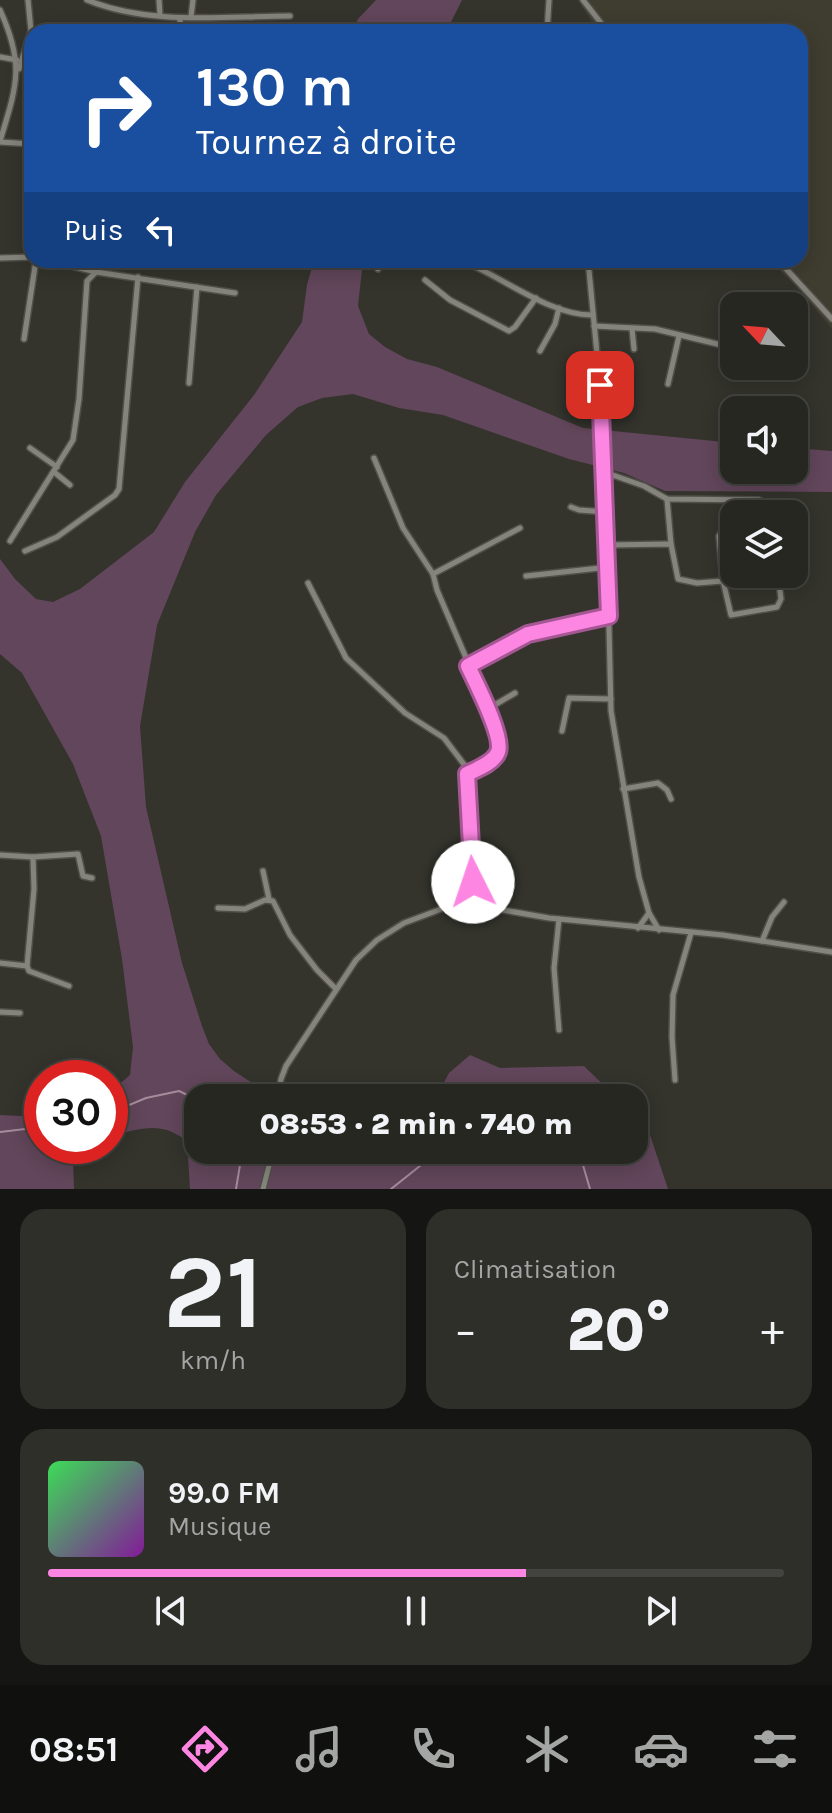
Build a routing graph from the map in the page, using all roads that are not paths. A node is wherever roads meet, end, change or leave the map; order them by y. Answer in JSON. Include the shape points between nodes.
{"nodes":[{"id":1,"x":87,"y":0,"type":"edge"},
{"id":2,"x":159,"y":0,"type":"edge"},
{"id":3,"x":193,"y":0,"type":"edge"},
{"id":4,"x":549,"y":0,"type":"edge"},
{"id":5,"x":583,"y":0,"type":"edge"},
{"id":6,"x":31,"y":1,"type":"edge"},
{"id":7,"x":0,"y":10,"type":"edge"},
{"id":8,"x":160,"y":15,"type":"junction"},
{"id":9,"x":290,"y":16,"type":"dead end"},
{"id":10,"x":179,"y":17,"type":"junction"},
{"id":11,"x":191,"y":17,"type":"junction"},
{"id":12,"x":31,"y":24,"type":"edge"},
{"id":13,"x":181,"y":24,"type":"edge"},
{"id":14,"x":548,"y":24,"type":"edge"},
{"id":15,"x":602,"y":24,"type":"edge"},
{"id":16,"x":0,"y":57,"type":"edge"},
{"id":17,"x":24,"y":57,"type":"edge"},
{"id":18,"x":17,"y":60,"type":"junction"},
{"id":19,"x":17,"y":73,"type":"junction"},
{"id":20,"x":0,"y":142,"type":"edge"},
{"id":21,"x":24,"y":144,"type":"edge"},
{"id":22,"x":0,"y":258,"type":"edge"},
{"id":23,"x":24,"y":258,"type":"edge"},
{"id":24,"x":33,"y":268,"type":"edge"},
{"id":25,"x":80,"y":268,"type":"edge"},
{"id":26,"x":477,"y":268,"type":"edge"},
{"id":27,"x":589,"y":268,"type":"edge"},
{"id":28,"x":785,"y":268,"type":"edge"},
{"id":29,"x":96,"y":272,"type":"junction"},
{"id":30,"x":138,"y":277,"type":"junction"},
{"id":31,"x":425,"y":280,"type":"dead end"},
{"id":32,"x":197,"y":287,"type":"junction"},
{"id":33,"x":235,"y":293,"type":"dead end"},
{"id":34,"x":536,"y":298,"type":"junction"},
{"id":35,"x":560,"y":308,"type":"junction"},
{"id":36,"x":593,"y":315,"type":"junction"},
{"id":37,"x":832,"y":319,"type":"edge"},
{"id":38,"x":594,"y":326,"type":"junction"},
{"id":39,"x":632,"y":329,"type":"junction"},
{"id":40,"x":679,"y":336,"type":"junction"},
{"id":41,"x":24,"y":339,"type":"dead end"},
{"id":42,"x":720,"y":344,"type":"edge"},
{"id":43,"x":634,"y":349,"type":"dead end"},
{"id":44,"x":540,"y":351,"type":"dead end"},
{"id":45,"x":189,"y":383,"type":"dead end"},
{"id":46,"x":668,"y":384,"type":"dead end"},
{"id":47,"x":30,"y":448,"type":"dead end"},
{"id":48,"x":374,"y":458,"type":"dead end"},
{"id":49,"x":56,"y":469,"type":"junction"},
{"id":50,"x":604,"y":472,"type":"junction"},
{"id":51,"x":70,"y":485,"type":"dead end"},
{"id":52,"x":667,"y":499,"type":"junction"},
{"id":53,"x":759,"y":500,"type":"edge"},
{"id":54,"x":571,"y":507,"type":"dead end"},
{"id":55,"x":606,"y":512,"type":"junction"},
{"id":56,"x":520,"y":528,"type":"dead end"},
{"id":57,"x":10,"y":541,"type":"dead end"},
{"id":58,"x":671,"y":544,"type":"junction"},
{"id":59,"x":607,"y":545,"type":"junction"},
{"id":60,"x":25,"y":551,"type":"dead end"},
{"id":61,"x":608,"y":564,"type":"junction"},
{"id":62,"x":433,"y":574,"type":"junction"},
{"id":63,"x":526,"y":576,"type":"dead end"},
{"id":64,"x":720,"y":581,"type":"edge"},
{"id":65,"x":308,"y":583,"type":"dead end"},
{"id":66,"x":725,"y":588,"type":"edge"},
{"id":67,"x":780,"y":588,"type":"edge"},
{"id":68,"x":609,"y":616,"type":"junction"},
{"id":69,"x":468,"y":666,"type":"junction"},
{"id":70,"x":515,"y":693,"type":"dead end"},
{"id":71,"x":611,"y":699,"type":"junction"},
{"id":72,"x":488,"y":709,"type":"junction"},
{"id":73,"x":562,"y":731,"type":"dead end"},
{"id":74,"x":467,"y":774,"type":"junction"},
{"id":75,"x":623,"y":789,"type":"junction"},
{"id":76,"x":671,"y":799,"type":"dead end"},
{"id":77,"x":0,"y":855,"type":"edge"},
{"id":78,"x":33,"y":857,"type":"junction"},
{"id":79,"x":263,"y":871,"type":"dead end"},
{"id":80,"x":92,"y":878,"type":"dead end"},
{"id":81,"x":269,"y":899,"type":"junction"},
{"id":82,"x":784,"y":902,"type":"dead end"},
{"id":83,"x":468,"y":905,"type":"junction"},
{"id":84,"x":218,"y":908,"type":"dead end"},
{"id":85,"x":649,"y":913,"type":"junction"},
{"id":86,"x":559,"y":919,"type":"junction"},
{"id":87,"x":638,"y":928,"type":"junction"},
{"id":88,"x":659,"y":930,"type":"junction"},
{"id":89,"x":691,"y":933,"type":"junction"},
{"id":90,"x":762,"y":941,"type":"junction"},
{"id":91,"x":832,"y":952,"type":"edge"},
{"id":92,"x":0,"y":963,"type":"edge"},
{"id":93,"x":27,"y":966,"type":"junction"},
{"id":94,"x":69,"y":986,"type":"dead end"},
{"id":95,"x":335,"y":988,"type":"junction"},
{"id":96,"x":0,"y":1012,"type":"edge"},
{"id":97,"x":20,"y":1013,"type":"dead end"},
{"id":98,"x":559,"y":1030,"type":"dead end"},
{"id":99,"x":675,"y":1080,"type":"dead end"},
{"id":100,"x":280,"y":1084,"type":"edge"},
{"id":101,"x":269,"y":1164,"type":"edge"},
{"id":102,"x":263,"y":1189,"type":"edge"}],
"edges":[{"from":1,"to":8,"type":"street","via":[[128,13]]},
{"from":2,"to":8,"type":"street"},
{"from":3,"to":11,"type":"street"},
{"from":4,"to":14,"type":"street"},
{"from":5,"to":15,"type":"street"},
{"from":6,"to":12,"type":"street"},
{"from":7,"to":18,"type":"street"},
{"from":8,"to":10,"type":"street"},
{"from":9,"to":11,"type":"street"},
{"from":10,"to":11,"type":"street"},
{"from":10,"to":13,"type":"street"},
{"from":16,"to":18,"type":"street"},
{"from":17,"to":19,"type":"street"},
{"from":18,"to":19,"type":"street"},
{"from":19,"to":20,"type":"street"},
{"from":20,"to":21,"type":"street"},
{"from":22,"to":23,"type":"street"},
{"from":24,"to":41,"type":"street"},
{"from":25,"to":29,"type":"street"},
{"from":26,"to":34,"type":"street"},
{"from":27,"to":36,"type":"street"},
{"from":28,"to":37,"type":"street"},
{"from":29,"to":30,"type":"street"},
{"from":29,"to":49,"type":"street","via":[[87,281],[73,440]]},
{"from":30,"to":32,"type":"street"},
{"from":30,"to":60,"type":"street","via":[[119,489],[57,537]]},
{"from":31,"to":34,"type":"street","via":[[450,300],[509,331]]},
{"from":32,"to":33,"type":"street"},
{"from":32,"to":45,"type":"street"},
{"from":34,"to":35,"type":"street"},
{"from":35,"to":36,"type":"street"},
{"from":35,"to":44,"type":"street"},
{"from":36,"to":38,"type":"street"},
{"from":38,"to":39,"type":"street"},
{"from":38,"to":50,"type":"street"},
{"from":39,"to":40,"type":"street"},
{"from":39,"to":43,"type":"street"},
{"from":40,"to":42,"type":"street"},
{"from":40,"to":46,"type":"street"},
{"from":47,"to":49,"type":"street"},
{"from":48,"to":62,"type":"street","via":[[403,528]]},
{"from":49,"to":51,"type":"street"},
{"from":49,"to":57,"type":"street"},
{"from":50,"to":52,"type":"street"},
{"from":50,"to":55,"type":"street"},
{"from":52,"to":53,"type":"street"},
{"from":52,"to":58,"type":"street"},
{"from":54,"to":55,"type":"street"},
{"from":55,"to":59,"type":"street"},
{"from":56,"to":62,"type":"street"},
{"from":58,"to":59,"type":"street"},
{"from":58,"to":64,"type":"street","via":[[678,579]]},
{"from":59,"to":61,"type":"street"},
{"from":61,"to":63,"type":"street"},
{"from":61,"to":68,"type":"street"},
{"from":62,"to":69,"type":"street"},
{"from":65,"to":74,"type":"street","via":[[346,658],[405,713],[444,738]]},
{"from":66,"to":67,"type":"street","via":[[731,615],[777,607]]},
{"from":68,"to":69,"type":"street","via":[[528,634]]},
{"from":68,"to":71,"type":"street"},
{"from":69,"to":72,"type":"street"},
{"from":70,"to":72,"type":"street"},
{"from":71,"to":73,"type":"street","via":[[569,698]]},
{"from":71,"to":75,"type":"street"},
{"from":72,"to":74,"type":"street","via":[[499,749]]},
{"from":74,"to":83,"type":"street","via":[[474,869]]},
{"from":75,"to":76,"type":"street","via":[[658,783]]},
{"from":75,"to":85,"type":"street"},
{"from":77,"to":78,"type":"street"},
{"from":78,"to":80,"type":"street","via":[[78,854],[83,876]]},
{"from":78,"to":93,"type":"street"},
{"from":79,"to":81,"type":"street"},
{"from":81,"to":84,"type":"street","via":[[245,909]]},
{"from":81,"to":95,"type":"street","via":[[290,935]]},
{"from":82,"to":90,"type":"street"},
{"from":83,"to":86,"type":"street"},
{"from":83,"to":95,"type":"street","via":[[404,923],[377,940]]},
{"from":85,"to":87,"type":"street"},
{"from":85,"to":88,"type":"street"},
{"from":86,"to":87,"type":"street"},
{"from":86,"to":98,"type":"street","via":[[554,968]]},
{"from":87,"to":88,"type":"street"},
{"from":88,"to":89,"type":"street"},
{"from":89,"to":90,"type":"street"},
{"from":89,"to":99,"type":"street","via":[[673,995]]},
{"from":90,"to":91,"type":"street"},
{"from":92,"to":93,"type":"street"},
{"from":93,"to":94,"type":"street"},
{"from":95,"to":100,"type":"street"},
{"from":96,"to":97,"type":"street"},
{"from":101,"to":102,"type":"street"}]}
